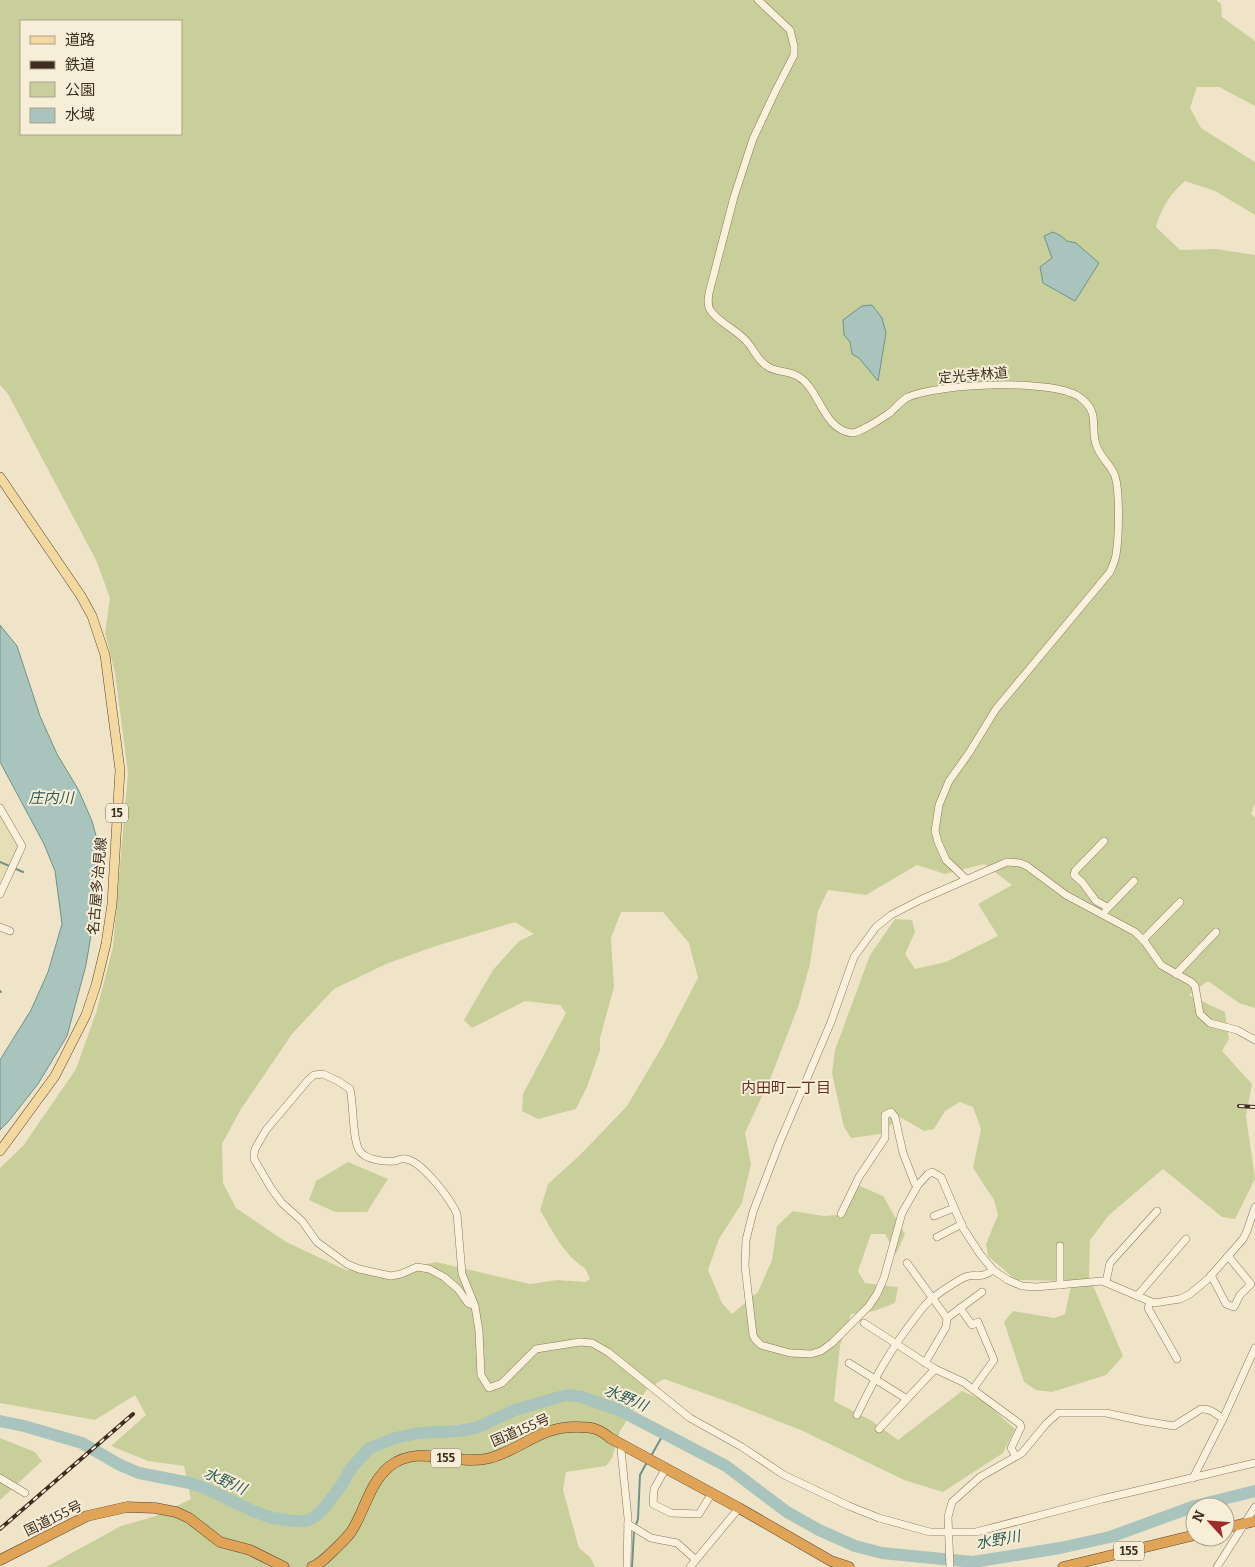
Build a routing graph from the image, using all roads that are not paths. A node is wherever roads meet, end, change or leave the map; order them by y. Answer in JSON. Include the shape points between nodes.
{"nodes":[{"id":1,"x":758,"y":0,"type":"edge"},
{"id":2,"x":0,"y":477,"type":"edge"},
{"id":3,"x":0,"y":808,"type":"edge"},
{"id":4,"x":1104,"y":842,"type":"dead end"},
{"id":5,"x":966,"y":879,"type":"junction"},
{"id":6,"x":1134,"y":881,"type":"dead end"},
{"id":7,"x":0,"y":894,"type":"edge"},
{"id":8,"x":1180,"y":902,"type":"dead end"},
{"id":9,"x":1107,"y":907,"type":"junction"},
{"id":10,"x":1104,"y":915,"type":"junction"},
{"id":11,"x":0,"y":927,"type":"edge"},
{"id":12,"x":10,"y":931,"type":"dead end"},
{"id":13,"x":1216,"y":932,"type":"dead end"},
{"id":14,"x":1143,"y":940,"type":"junction"},
{"id":15,"x":1176,"y":974,"type":"junction"},
{"id":16,"x":1255,"y":1040,"type":"edge"},
{"id":17,"x":0,"y":1151,"type":"edge"},
{"id":18,"x":918,"y":1185,"type":"junction"},
{"id":19,"x":1255,"y":1207,"type":"edge"},
{"id":20,"x":954,"y":1208,"type":"junction"},
{"id":21,"x":1157,"y":1211,"type":"dead end"},
{"id":22,"x":841,"y":1214,"type":"dead end"},
{"id":23,"x":934,"y":1216,"type":"dead end"},
{"id":24,"x":962,"y":1224,"type":"junction"},
{"id":25,"x":937,"y":1237,"type":"dead end"},
{"id":26,"x":1186,"y":1239,"type":"dead end"},
{"id":27,"x":1060,"y":1246,"type":"dead end"},
{"id":28,"x":1228,"y":1256,"type":"junction"},
{"id":29,"x":907,"y":1263,"type":"dead end"},
{"id":30,"x":993,"y":1270,"type":"junction"},
{"id":31,"x":1211,"y":1275,"type":"junction"},
{"id":32,"x":1106,"y":1282,"type":"junction"},
{"id":33,"x":1060,"y":1285,"type":"junction"},
{"id":34,"x":982,"y":1292,"type":"dead end"},
{"id":35,"x":1137,"y":1296,"type":"junction"},
{"id":36,"x":933,"y":1298,"type":"junction"},
{"id":37,"x":1150,"y":1302,"type":"junction"},
{"id":38,"x":475,"y":1306,"type":"junction"},
{"id":39,"x":960,"y":1308,"type":"junction"},
{"id":40,"x":947,"y":1318,"type":"junction"},
{"id":41,"x":864,"y":1323,"type":"dead end"},
{"id":42,"x":896,"y":1343,"type":"junction"},
{"id":43,"x":1255,"y":1348,"type":"edge"},
{"id":44,"x":1177,"y":1359,"type":"dead end"},
{"id":45,"x":849,"y":1363,"type":"dead end"},
{"id":46,"x":925,"y":1363,"type":"junction"},
{"id":47,"x":935,"y":1369,"type":"junction"},
{"id":48,"x":874,"y":1378,"type":"junction"},
{"id":49,"x":973,"y":1389,"type":"junction"},
{"id":50,"x":907,"y":1399,"type":"junction"},
{"id":51,"x":857,"y":1415,"type":"dead end"},
{"id":52,"x":1223,"y":1419,"type":"junction"},
{"id":53,"x":879,"y":1429,"type":"dead end"},
{"id":54,"x":623,"y":1444,"type":"junction"},
{"id":55,"x":1015,"y":1455,"type":"junction"},
{"id":56,"x":1255,"y":1463,"type":"edge"},
{"id":57,"x":666,"y":1468,"type":"junction"},
{"id":58,"x":0,"y":1478,"type":"edge"},
{"id":59,"x":1193,"y":1478,"type":"junction"},
{"id":60,"x":25,"y":1492,"type":"dead end"},
{"id":61,"x":712,"y":1493,"type":"junction"},
{"id":62,"x":739,"y":1508,"type":"junction"},
{"id":63,"x":1254,"y":1513,"type":"edge"},
{"id":64,"x":628,"y":1524,"type":"junction"},
{"id":65,"x":1243,"y":1524,"type":"junction"},
{"id":66,"x":1235,"y":1526,"type":"edge"},
{"id":67,"x":948,"y":1532,"type":"junction"},
{"id":68,"x":1185,"y":1537,"type":"edge"},
{"id":69,"x":0,"y":1560,"type":"edge"},
{"id":70,"x":694,"y":1564,"type":"edge"},
{"id":71,"x":829,"y":1564,"type":"edge"},
{"id":72,"x":1069,"y":1566,"type":"edge"},
{"id":73,"x":284,"y":1567,"type":"edge"},
{"id":74,"x":312,"y":1567,"type":"edge"},
{"id":75,"x":628,"y":1567,"type":"edge"},
{"id":76,"x":848,"y":1567,"type":"edge"},
{"id":77,"x":950,"y":1567,"type":"edge"},
{"id":78,"x":1218,"y":1567,"type":"edge"}],
"edges":[{"from":1,"to":5,"type":"street","name":"定光寺林道","via":[[790,30],[794,55],[753,139],[709,293],[709,310],[749,343],[758,360],[806,383],[834,424],[845,431],[854,433],[873,425],[907,398],[938,390],[1016,384],[1060,390],[1082,398],[1092,410],[1096,447],[1115,474],[1119,493],[1116,555],[1110,572],[996,709],[949,781],[940,805],[935,831],[938,842],[946,860]]},
{"from":2,"to":17,"type":"main road","name":"名古屋多治見線","number":"15","via":[[92,616],[105,655],[120,770],[112,904],[106,944],[86,1016],[55,1076]]},
{"from":3,"to":7,"type":"street","via":[[22,846]]},
{"from":4,"to":9,"type":"street","via":[[1074,875],[1096,901]]},
{"from":5,"to":10,"type":"street","via":[[1007,862],[1020,863],[1036,871],[1066,895]]},
{"from":5,"to":18,"type":"street","via":[[891,915],[876,927],[852,962],[831,1022],[763,1183],[746,1240],[745,1266],[755,1339],[761,1345],[811,1354],[821,1352],[832,1343],[877,1294],[902,1213]]},
{"from":6,"to":9,"type":"street"},
{"from":8,"to":14,"type":"street"},
{"from":9,"to":10,"type":"street"},
{"from":10,"to":14,"type":"street"},
{"from":11,"to":12,"type":"street"},
{"from":13,"to":15,"type":"street"},
{"from":14,"to":15,"type":"street","via":[[1161,965]]},
{"from":15,"to":16,"type":"street","via":[[1195,986],[1200,1014],[1210,1023],[1237,1030]]},
{"from":18,"to":20,"type":"street","via":[[928,1174],[937,1174]]},
{"from":18,"to":22,"type":"street","via":[[903,1153],[895,1116],[888,1113],[885,1115],[885,1138]]},
{"from":19,"to":28,"type":"street","via":[[1243,1239]]},
{"from":20,"to":23,"type":"street"},
{"from":20,"to":24,"type":"street"},
{"from":21,"to":32,"type":"street","via":[[1110,1263]]},
{"from":24,"to":25,"type":"street"},
{"from":24,"to":30,"type":"street"},
{"from":26,"to":35,"type":"street"},
{"from":27,"to":33,"type":"street"},
{"from":28,"to":31,"type":"street"},
{"from":28,"to":31,"type":"street","via":[[1251,1284],[1234,1307],[1226,1304]]},
{"from":29,"to":36,"type":"street"},
{"from":30,"to":33,"type":"street","via":[[1022,1286]]},
{"from":30,"to":36,"type":"street","via":[[980,1277],[968,1275]]},
{"from":31,"to":37,"type":"street","via":[[1180,1299]]},
{"from":32,"to":33,"type":"street"},
{"from":32,"to":35,"type":"street"},
{"from":34,"to":39,"type":"street"},
{"from":35,"to":37,"type":"street"},
{"from":36,"to":40,"type":"street"},
{"from":36,"to":42,"type":"street"},
{"from":37,"to":44,"type":"street","via":[[1148,1308]]},
{"from":38,"to":38,"type":"street","via":[[468,1303],[444,1277],[429,1269],[417,1267],[391,1276],[346,1264],[317,1242],[302,1221],[277,1197],[254,1159],[255,1149],[266,1130],[309,1079],[324,1074],[350,1089],[355,1137],[362,1154],[386,1161],[406,1159],[417,1164],[451,1202],[457,1214],[462,1274]]},
{"from":38,"to":67,"type":"street","via":[[481,1375],[489,1388],[502,1383],[536,1349],[592,1343],[608,1352],[690,1418],[784,1475],[879,1518],[930,1532]]},
{"from":39,"to":40,"type":"street"},
{"from":39,"to":49,"type":"street","via":[[972,1325],[978,1322],[994,1360]]},
{"from":40,"to":46,"type":"street","via":[[946,1327]]},
{"from":41,"to":42,"type":"street"},
{"from":42,"to":46,"type":"street"},
{"from":42,"to":48,"type":"street"},
{"from":43,"to":52,"type":"street"},
{"from":45,"to":48,"type":"street"},
{"from":46,"to":47,"type":"street"},
{"from":47,"to":49,"type":"street"},
{"from":47,"to":50,"type":"street"},
{"from":48,"to":50,"type":"street"},
{"from":48,"to":51,"type":"street"},
{"from":49,"to":55,"type":"street","via":[[1020,1424],[1011,1448]]},
{"from":50,"to":53,"type":"street"},
{"from":52,"to":55,"type":"street","via":[[1205,1408],[1174,1426],[1106,1413],[1058,1413],[1022,1452]]},
{"from":52,"to":59,"type":"street"},
{"from":54,"to":57,"type":"highway","name":"国道155号","number":"155"},
{"from":54,"to":64,"type":"street"},
{"from":54,"to":74,"type":"highway","name":"国道155号","number":"155","via":[[598,1429],[566,1427],[539,1434],[490,1458],[404,1457],[388,1468],[374,1485],[343,1542]]},
{"from":55,"to":67,"type":"street","via":[[980,1477],[952,1502]]},
{"from":56,"to":59,"type":"street"},
{"from":57,"to":61,"type":"highway","name":"国道155号","number":"155"},
{"from":57,"to":61,"type":"street","via":[[654,1489],[653,1504],[671,1513],[699,1514]]},
{"from":58,"to":60,"type":"street"},
{"from":59,"to":67,"type":"street","via":[[976,1532]]},
{"from":61,"to":62,"type":"highway","name":"国道155号","number":"155"},
{"from":62,"to":70,"type":"street"},
{"from":62,"to":71,"type":"highway","name":"国道155号","number":"155"},
{"from":63,"to":65,"type":"highway"},
{"from":64,"to":70,"type":"street","via":[[651,1538],[677,1543]]},
{"from":64,"to":75,"type":"street"},
{"from":65,"to":66,"type":"highway"},
{"from":65,"to":78,"type":"street"},
{"from":67,"to":77,"type":"street"},
{"from":68,"to":72,"type":"highway","number":"155"},
{"from":69,"to":73,"type":"highway","name":"国道155号","via":[[87,1516],[127,1507],[176,1512],[220,1542],[250,1550]]},
{"from":71,"to":76,"type":"highway","name":"国道155号","number":"155"}]}
